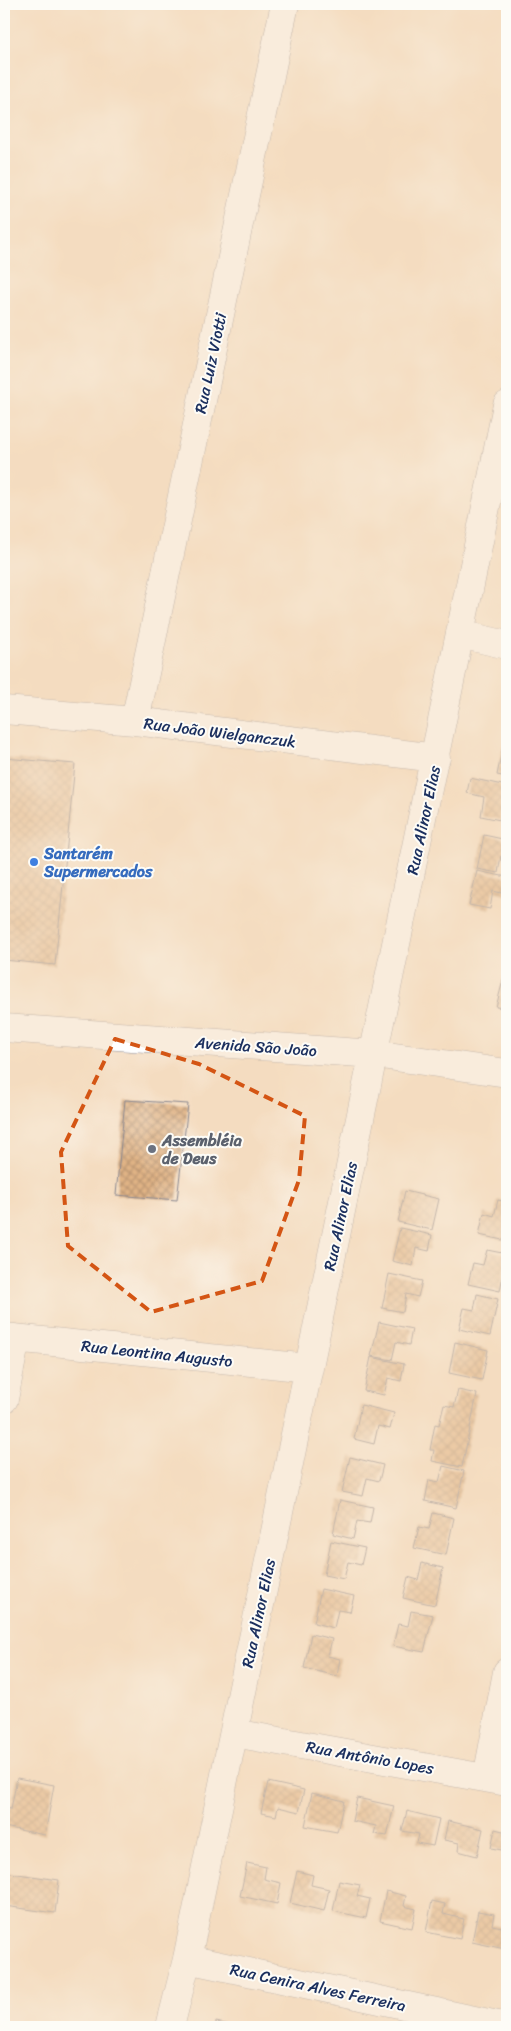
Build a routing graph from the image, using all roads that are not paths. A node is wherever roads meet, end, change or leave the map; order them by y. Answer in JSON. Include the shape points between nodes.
{"nodes":[{"id":1,"x":285,"y":4,"type":"edge"},
{"id":2,"x":507,"y":405,"type":"edge"},
{"id":3,"x":460,"y":634,"type":"junction"},
{"id":4,"x":507,"y":646,"type":"edge"},
{"id":5,"x":4,"y":710,"type":"edge"},
{"id":6,"x":135,"y":721,"type":"junction"},
{"id":7,"x":436,"y":758,"type":"junction"},
{"id":8,"x":4,"y":1028,"type":"edge"},
{"id":9,"x":374,"y":1054,"type":"junction"},
{"id":10,"x":507,"y":1072,"type":"edge"},
{"id":11,"x":10,"y":1338,"type":"edge"},
{"id":12,"x":309,"y":1368,"type":"junction"},
{"id":13,"x":4,"y":1399,"type":"edge"},
{"id":14,"x":507,"y":1672,"type":"edge"},
{"id":15,"x":234,"y":1733,"type":"junction"},
{"id":16,"x":497,"y":1780,"type":"edge"},
{"id":17,"x":187,"y":1959,"type":"junction"},
{"id":18,"x":170,"y":2027,"type":"edge"},
{"id":19,"x":507,"y":2027,"type":"edge"}],
"edges":[{"from":1,"to":6,"type":"street","name":"Rua Luiz Viotti"},
{"from":2,"to":3,"type":"street","name":"Rua Alinor Elias"},
{"from":3,"to":4,"type":"street"},
{"from":3,"to":7,"type":"street","name":"Rua Alinor Elias"},
{"from":5,"to":6,"type":"street","name":"Rua João Wielganczuk"},
{"from":6,"to":7,"type":"street","name":"Rua João Wielganczuk"},
{"from":7,"to":9,"type":"street","name":"Rua Alinor Elias"},
{"from":8,"to":9,"type":"street","name":"Avenida São João"},
{"from":9,"to":10,"type":"street","name":"Avenida São João"},
{"from":9,"to":12,"type":"street","name":"Rua Alinor Elias"},
{"from":11,"to":12,"type":"street","name":"Rua Leontina Augusto"},
{"from":11,"to":13,"type":"street"},
{"from":12,"to":15,"type":"street","name":"Rua Alinor Elias"},
{"from":14,"to":16,"type":"street"},
{"from":15,"to":16,"type":"street","name":"Rua Antônio Lopes"},
{"from":15,"to":17,"type":"street","name":"Rua Alinor Elias"},
{"from":17,"to":18,"type":"street","name":"Rua Alinor Elias"},
{"from":17,"to":19,"type":"street","name":"Rua Cenira Alves Ferreira"}]}
